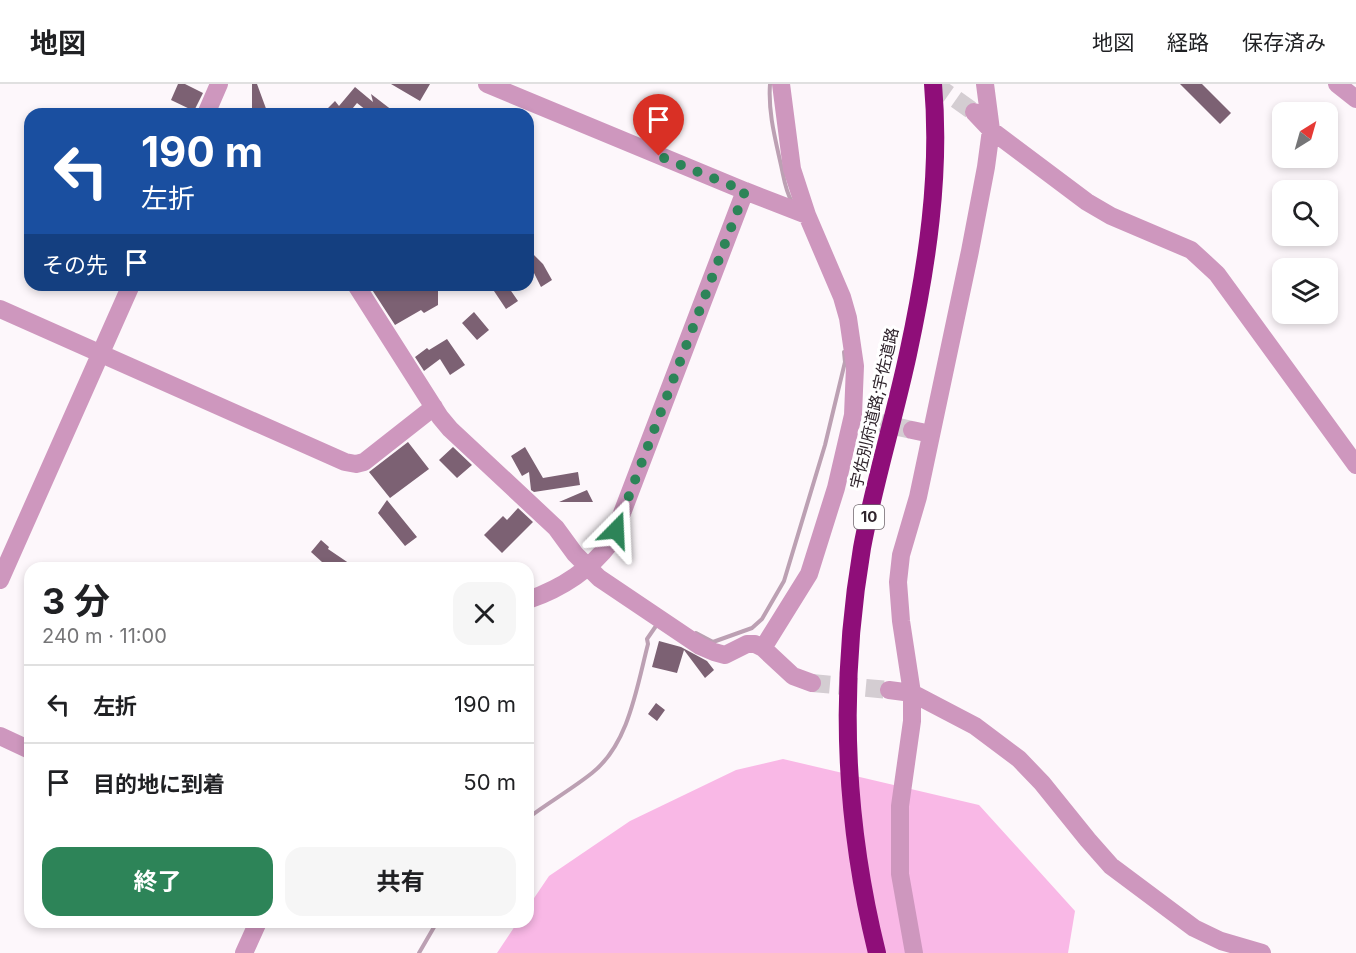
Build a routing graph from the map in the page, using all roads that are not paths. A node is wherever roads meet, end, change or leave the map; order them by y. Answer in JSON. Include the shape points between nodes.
{"nodes":[{"id":1,"x":487,"y":84,"type":"edge"},
{"id":2,"x":781,"y":84,"type":"edge"},
{"id":3,"x":933,"y":84,"type":"edge"},
{"id":4,"x":985,"y":84,"type":"edge"},
{"id":5,"x":1337,"y":84,"type":"edge"},
{"id":6,"x":216,"y":90,"type":"edge"},
{"id":7,"x":1356,"y":99,"type":"edge"},
{"id":8,"x":208,"y":108,"type":"edge"},
{"id":9,"x":222,"y":108,"type":"edge"},
{"id":10,"x":974,"y":112,"type":"tunnel mouth"},
{"id":11,"x":991,"y":130,"type":"junction"},
{"id":12,"x":745,"y":191,"type":"junction"},
{"id":13,"x":807,"y":215,"type":"junction"},
{"id":14,"x":128,"y":291,"type":"edge"},
{"id":15,"x":360,"y":291,"type":"edge"},
{"id":16,"x":0,"y":309,"type":"edge"},
{"id":17,"x":101,"y":353,"type":"junction"},
{"id":18,"x":434,"y":407,"type":"junction"},
{"id":19,"x":912,"y":430,"type":"tunnel mouth"},
{"id":20,"x":931,"y":434,"type":"junction"},
{"id":21,"x":1356,"y":465,"type":"edge"},
{"id":22,"x":587,"y":568,"type":"junction"},
{"id":23,"x":0,"y":580,"type":"edge"},
{"id":24,"x":534,"y":598,"type":"edge"},
{"id":25,"x":763,"y":648,"type":"junction"},
{"id":26,"x":812,"y":683,"type":"tunnel mouth"},
{"id":27,"x":889,"y":690,"type":"tunnel mouth"},
{"id":28,"x":912,"y":693,"type":"junction"},
{"id":29,"x":0,"y":736,"type":"edge"},
{"id":30,"x":24,"y":747,"type":"edge"},
{"id":31,"x":255,"y":928,"type":"edge"},
{"id":32,"x":244,"y":953,"type":"edge"},
{"id":33,"x":877,"y":953,"type":"edge"},
{"id":34,"x":914,"y":953,"type":"edge"},
{"id":35,"x":1262,"y":953,"type":"edge"}],
"edges":[{"from":1,"to":12,"type":"street"},
{"from":2,"to":13,"type":"street","via":[[792,169]]},
{"from":3,"to":33,"type":"highway","name":"宇佐別府道路;宇佐道路","number":"10","via":[[935,162],[927,246],[908,354],[863,546],[848,667],[852,811]]},
{"from":4,"to":11,"type":"street"},
{"from":5,"to":7,"type":"street"},
{"from":6,"to":8,"type":"street"},
{"from":6,"to":9,"type":"street"},
{"from":10,"to":11,"type":"street"},
{"from":11,"to":20,"type":"street"},
{"from":11,"to":21,"type":"street","via":[[1087,202],[1191,250],[1217,274]]},
{"from":12,"to":13,"type":"street"},
{"from":12,"to":22,"type":"street","via":[[616,530],[601,555]]},
{"from":13,"to":25,"type":"street","via":[[848,318],[860,417],[809,574]]},
{"from":14,"to":17,"type":"street"},
{"from":15,"to":18,"type":"street"},
{"from":16,"to":17,"type":"street"},
{"from":17,"to":18,"type":"street","via":[[356,464],[364,462]]},
{"from":17,"to":23,"type":"street"},
{"from":18,"to":22,"type":"street","via":[[450,429],[556,528]]},
{"from":19,"to":20,"type":"street"},
{"from":20,"to":28,"type":"street","via":[[898,582]]},
{"from":22,"to":24,"type":"street","via":[[558,588]]},
{"from":22,"to":25,"type":"street","via":[[653,616],[714,652],[725,655],[747,644]]},
{"from":25,"to":26,"type":"street","via":[[793,676]]},
{"from":27,"to":28,"type":"street"},
{"from":28,"to":34,"type":"street","via":[[912,722],[900,806],[900,874]]},
{"from":28,"to":35,"type":"street","via":[[975,726],[1019,759],[1112,866],[1194,928]]},
{"from":29,"to":30,"type":"street"},
{"from":31,"to":32,"type":"street"}]}
